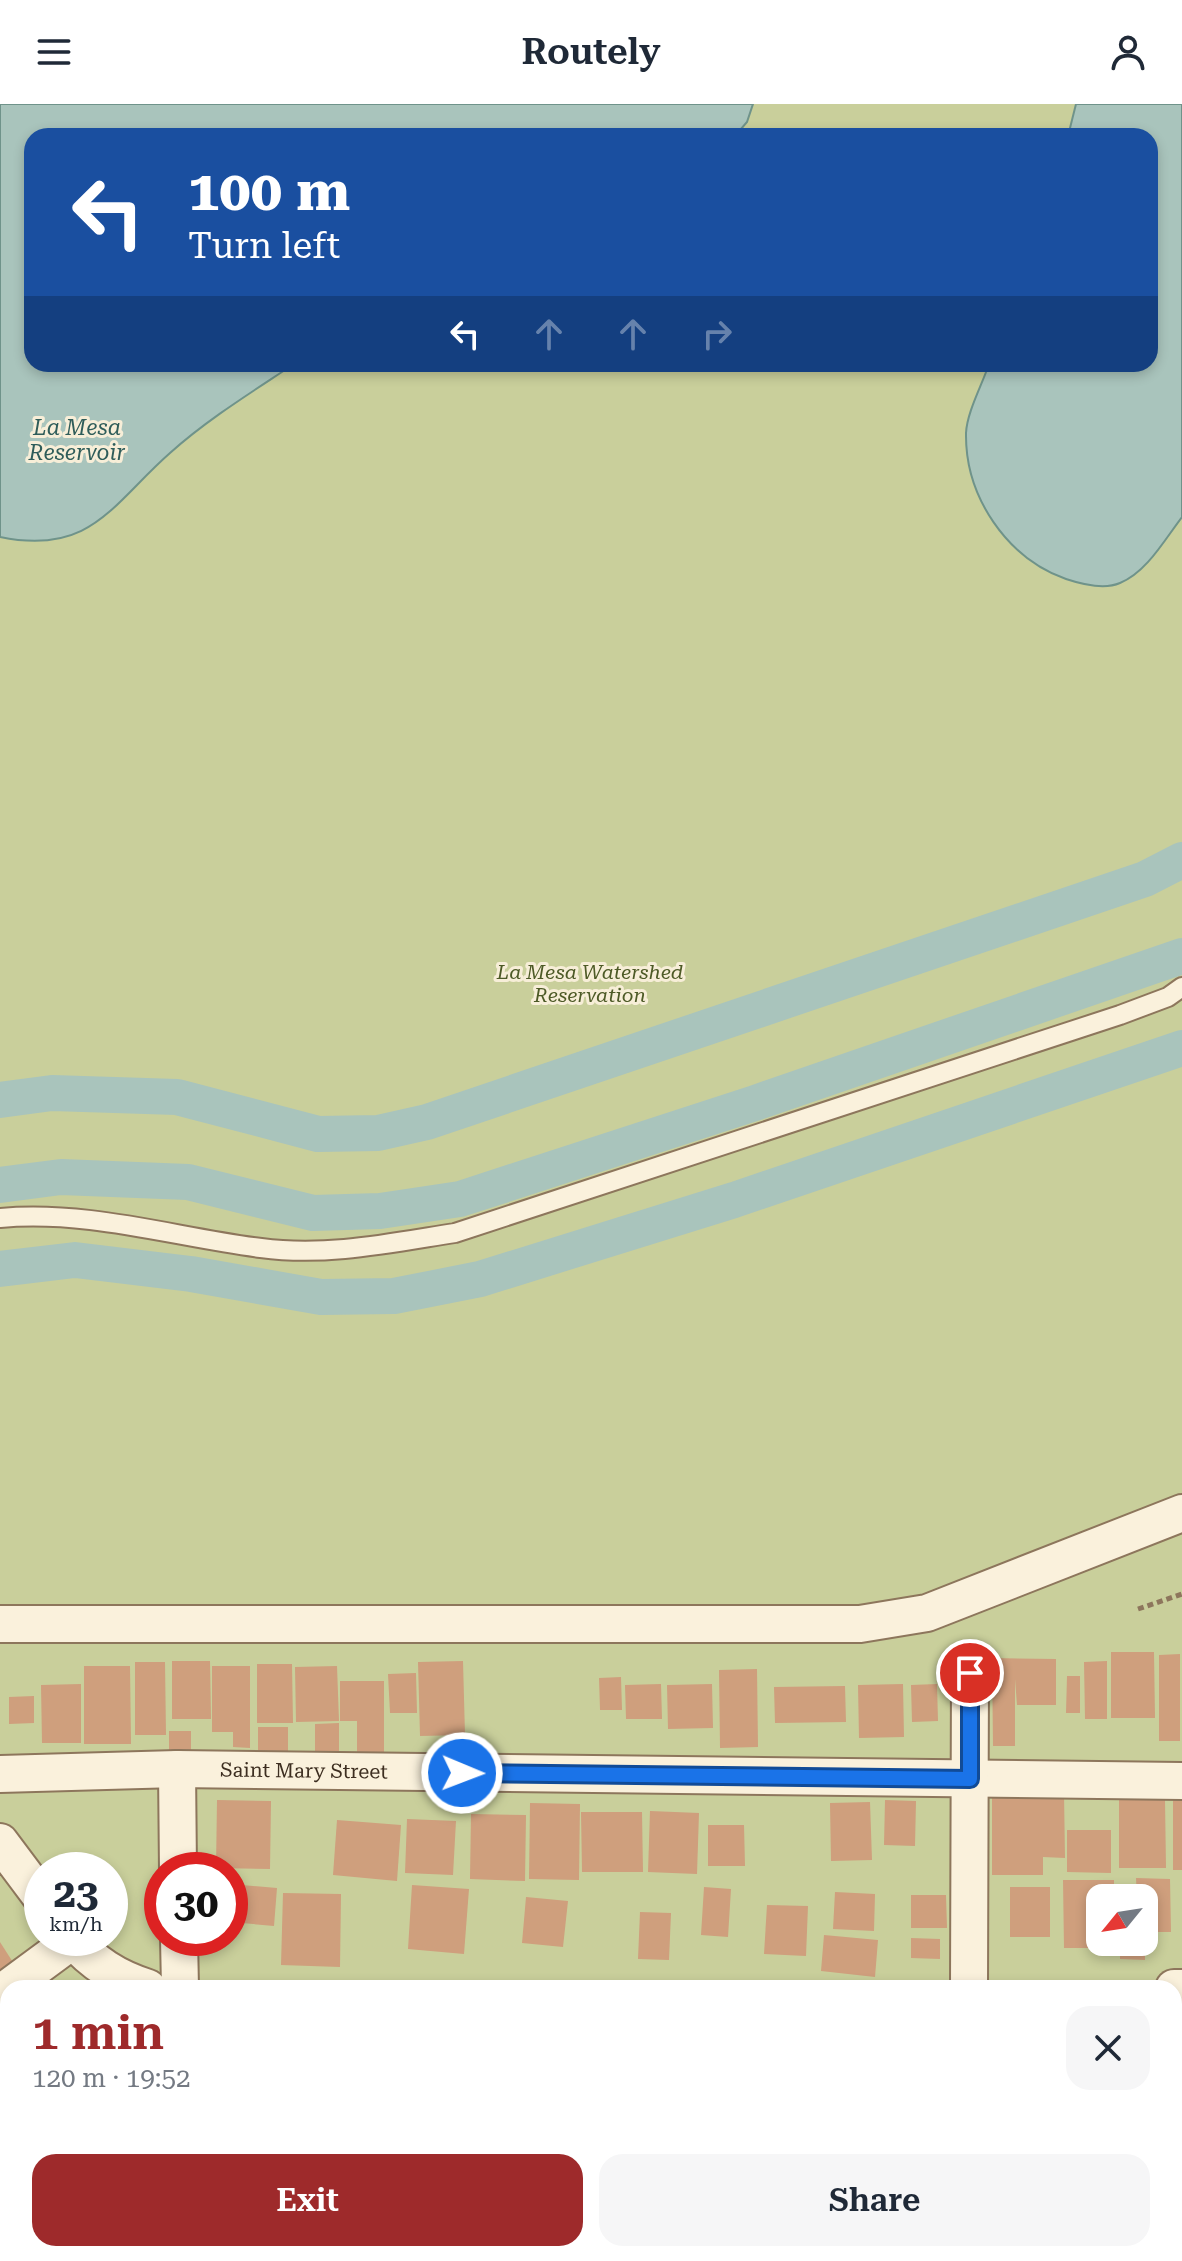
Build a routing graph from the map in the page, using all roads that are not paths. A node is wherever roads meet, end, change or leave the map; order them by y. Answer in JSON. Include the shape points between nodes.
{"nodes":[{"id":1,"x":1182,"y":987,"type":"edge"},
{"id":2,"x":0,"y":1218,"type":"edge"},
{"id":3,"x":1182,"y":1513,"type":"edge"},
{"id":4,"x":0,"y":1624,"type":"edge"},
{"id":5,"x":970,"y":1673,"type":"dead end"},
{"id":6,"x":177,"y":1769,"type":"junction"},
{"id":7,"x":0,"y":1774,"type":"edge"},
{"id":8,"x":970,"y":1779,"type":"junction"},
{"id":9,"x":1182,"y":1781,"type":"edge"},
{"id":10,"x":0,"y":1842,"type":"edge"},
{"id":11,"x":178,"y":1852,"type":"edge"},
{"id":12,"x":24,"y":1874,"type":"edge"},
{"id":13,"x":50,"y":1956,"type":"edge"},
{"id":14,"x":88,"y":1956,"type":"edge"},
{"id":15,"x":179,"y":1956,"type":"edge"},
{"id":16,"x":18,"y":1980,"type":"edge"},
{"id":17,"x":124,"y":1980,"type":"edge"},
{"id":18,"x":180,"y":1980,"type":"edge"},
{"id":19,"x":969,"y":1980,"type":"edge"}],
"edges":[{"from":1,"to":2,"type":"lane","via":[[1120,1015],[455,1233],[350,1250],[263,1249],[123,1222]]},
{"from":3,"to":4,"type":"street","via":[[927,1613],[860,1624]]},
{"from":5,"to":8,"type":"street"},
{"from":6,"to":7,"type":"street","name":"Saint Mary Street"},
{"from":6,"to":8,"type":"street","name":"Saint Mary Street"},
{"from":6,"to":11,"type":"street"},
{"from":8,"to":9,"type":"street","name":"Saint Mary Street"},
{"from":8,"to":19,"type":"street"},
{"from":10,"to":12,"type":"street"},
{"from":13,"to":16,"type":"street"},
{"from":14,"to":17,"type":"street"},
{"from":15,"to":18,"type":"street"}]}
